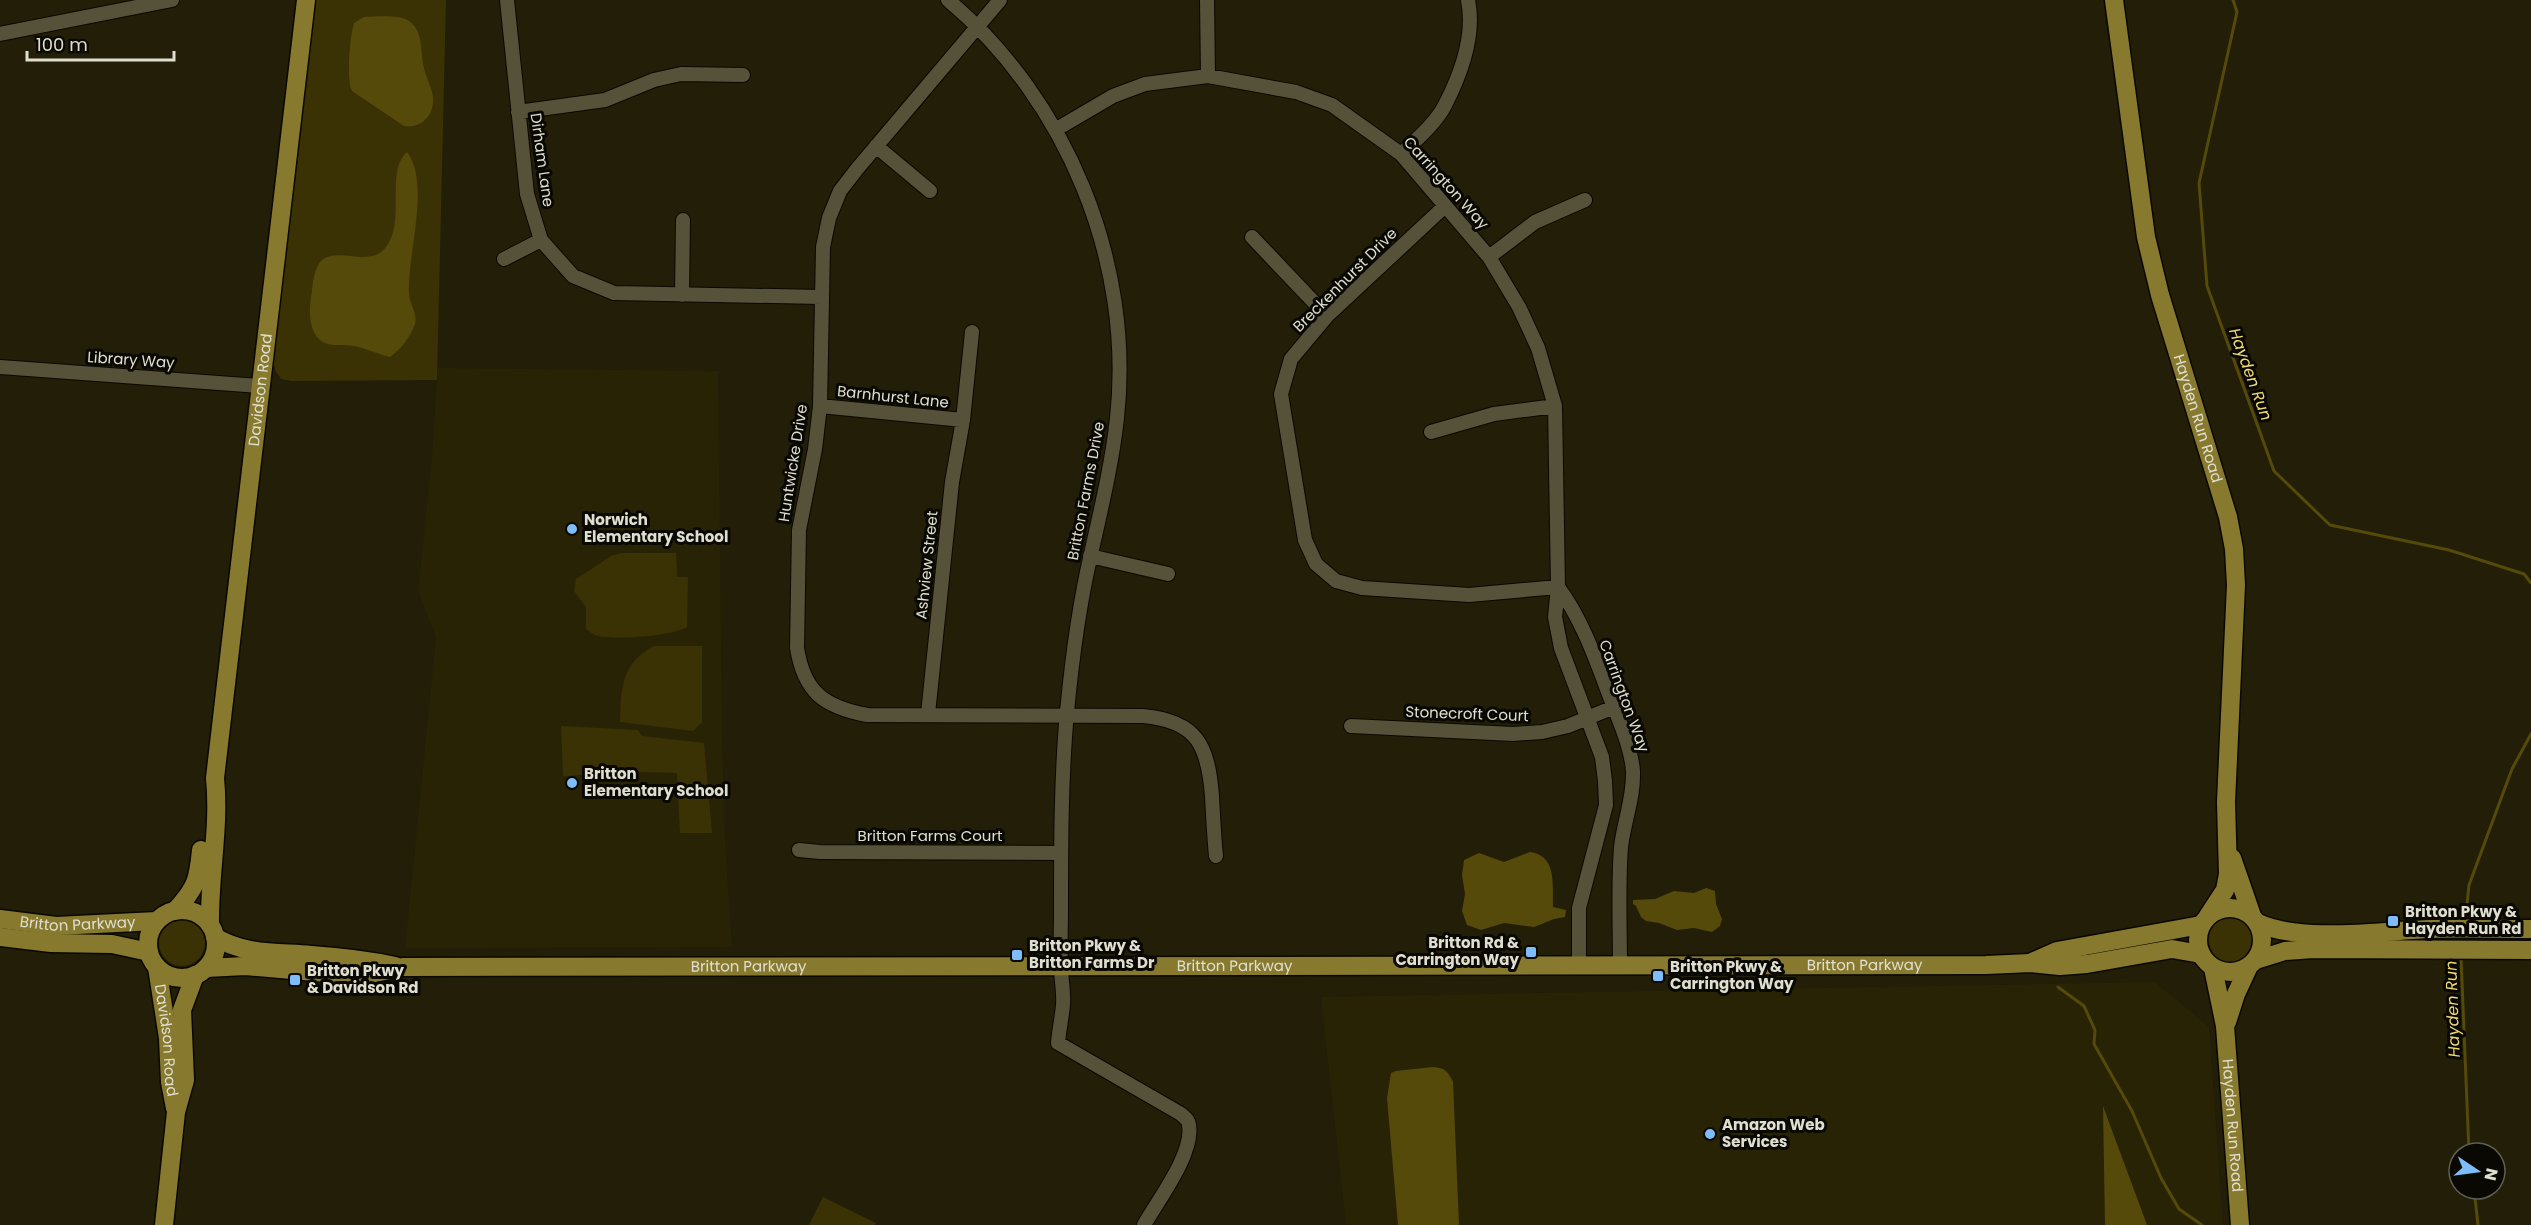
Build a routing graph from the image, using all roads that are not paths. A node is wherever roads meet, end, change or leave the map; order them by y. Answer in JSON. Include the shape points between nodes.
{"nodes":[{"id":1,"x":172,"y":0,"type":"edge"},
{"id":2,"x":306,"y":0,"type":"edge"},
{"id":3,"x":507,"y":0,"type":"edge"},
{"id":4,"x":948,"y":0,"type":"edge"},
{"id":5,"x":1000,"y":0,"type":"edge"},
{"id":6,"x":1207,"y":0,"type":"edge"},
{"id":7,"x":1468,"y":0,"type":"edge"},
{"id":8,"x":2114,"y":0,"type":"edge"},
{"id":9,"x":978,"y":25,"type":"junction"},
{"id":10,"x":0,"y":34,"type":"edge"},
{"id":11,"x":743,"y":75,"type":"dead end"},
{"id":12,"x":1208,"y":76,"type":"junction"},
{"id":13,"x":518,"y":112,"type":"junction"},
{"id":14,"x":1055,"y":130,"type":"junction"},
{"id":15,"x":876,"y":146,"type":"junction"},
{"id":16,"x":1401,"y":154,"type":"junction"},
{"id":17,"x":930,"y":191,"type":"dead end"},
{"id":18,"x":1585,"y":200,"type":"dead end"},
{"id":19,"x":1444,"y":206,"type":"junction"},
{"id":20,"x":683,"y":220,"type":"dead end"},
{"id":21,"x":1252,"y":237,"type":"dead end"},
{"id":22,"x":541,"y":240,"type":"junction"},
{"id":23,"x":1489,"y":256,"type":"junction"},
{"id":24,"x":504,"y":259,"type":"dead end"},
{"id":25,"x":681,"y":295,"type":"junction"},
{"id":26,"x":821,"y":297,"type":"junction"},
{"id":27,"x":1327,"y":316,"type":"junction"},
{"id":28,"x":972,"y":332,"type":"dead end"},
{"id":29,"x":0,"y":367,"type":"edge"},
{"id":30,"x":260,"y":386,"type":"junction"},
{"id":31,"x":820,"y":406,"type":"junction"},
{"id":32,"x":1555,"y":406,"type":"junction"},
{"id":33,"x":963,"y":420,"type":"junction"},
{"id":34,"x":1431,"y":432,"type":"dead end"},
{"id":35,"x":1090,"y":556,"type":"junction"},
{"id":36,"x":1168,"y":574,"type":"dead end"},
{"id":37,"x":1558,"y":587,"type":"junction"},
{"id":38,"x":1614,"y":707,"type":"junction"},
{"id":39,"x":928,"y":714,"type":"junction"},
{"id":40,"x":1067,"y":716,"type":"junction"},
{"id":41,"x":1588,"y":718,"type":"junction"},
{"id":42,"x":1351,"y":726,"type":"dead end"},
{"id":43,"x":215,"y":778,"type":"junction"},
{"id":44,"x":2227,"y":840,"type":"junction"},
{"id":45,"x":799,"y":850,"type":"dead end"},
{"id":46,"x":1060,"y":854,"type":"junction"},
{"id":47,"x":1216,"y":856,"type":"dead end"},
{"id":48,"x":175,"y":911,"type":"junction"},
{"id":49,"x":0,"y":919,"type":"edge"},
{"id":50,"x":2205,"y":920,"type":"junction"},
{"id":51,"x":2255,"y":920,"type":"junction"},
{"id":52,"x":156,"y":921,"type":"junction"},
{"id":53,"x":2531,"y":929,"type":"edge"},
{"id":54,"x":212,"y":931,"type":"junction"},
{"id":55,"x":0,"y":937,"type":"edge"},
{"id":56,"x":2531,"y":950,"type":"edge"},
{"id":57,"x":2201,"y":954,"type":"junction"},
{"id":58,"x":153,"y":960,"type":"junction"},
{"id":59,"x":2031,"y":963,"type":"junction"},
{"id":60,"x":2252,"y":963,"type":"junction"},
{"id":61,"x":1061,"y":966,"type":"junction"},
{"id":62,"x":1579,"y":966,"type":"junction"},
{"id":63,"x":1620,"y":966,"type":"junction"},
{"id":64,"x":403,"y":967,"type":"junction"},
{"id":65,"x":2213,"y":968,"type":"junction"},
{"id":66,"x":200,"y":972,"type":"junction"},
{"id":67,"x":2225,"y":1026,"type":"junction"},
{"id":68,"x":176,"y":1112,"type":"junction"},
{"id":69,"x":164,"y":1225,"type":"edge"},
{"id":70,"x":1144,"y":1225,"type":"edge"},
{"id":71,"x":2240,"y":1225,"type":"edge"}],
"edges":[{"from":1,"to":10,"type":"street"},
{"from":2,"to":30,"type":"main road","name":"Davidson Road"},
{"from":3,"to":13,"type":"street","name":"Dirham Lane"},
{"from":4,"to":9,"type":"street","name":"Britton Farms Drive"},
{"from":5,"to":9,"type":"street","name":"Huntwicke Drive"},
{"from":6,"to":12,"type":"street"},
{"from":7,"to":16,"type":"street","via":[[1465,57],[1444,106]]},
{"from":8,"to":44,"type":"main road","name":"Hayden Run Road","via":[[2146,237],[2234,549]]},
{"from":9,"to":14,"type":"street","name":"Britton Farms Drive","via":[[1018,71]]},
{"from":9,"to":15,"type":"street","name":"Huntwicke Drive"},
{"from":11,"to":13,"type":"street","via":[[681,74],[654,80],[605,100]]},
{"from":12,"to":14,"type":"street","name":"Carrington Way","via":[[1145,84],[1113,96]]},
{"from":12,"to":16,"type":"street","name":"Carrington Way","via":[[1296,92],[1332,105]]},
{"from":13,"to":22,"type":"street","name":"Dirham Lane","via":[[527,194]]},
{"from":14,"to":35,"type":"street","name":"Britton Farms Drive","via":[[1100,236],[1116,304],[1118,417],[1107,489]]},
{"from":15,"to":17,"type":"street"},
{"from":15,"to":26,"type":"street","name":"Huntwicke Drive","via":[[840,191],[829,218],[823,246]]},
{"from":16,"to":19,"type":"street","name":"Carrington Way"},
{"from":18,"to":23,"type":"street","via":[[1535,222]]},
{"from":19,"to":23,"type":"street","name":"Carrington Way"},
{"from":19,"to":27,"type":"street","name":"Breckenhurst Drive"},
{"from":20,"to":25,"type":"street"},
{"from":21,"to":27,"type":"street"},
{"from":22,"to":24,"type":"street"},
{"from":22,"to":25,"type":"street","name":"Dirham Lane","via":[[573,276],[614,293]]},
{"from":23,"to":32,"type":"street","name":"Carrington Way","via":[[1538,348]]},
{"from":25,"to":26,"type":"street","name":"Dirham Lane"},
{"from":26,"to":31,"type":"street","name":"Huntwicke Drive"},
{"from":27,"to":37,"type":"street","name":"Breckenhurst Drive","via":[[1291,359],[1281,394],[1305,540],[1316,564],[1336,581],[1362,588],[1469,595]]},
{"from":28,"to":33,"type":"street","name":"Ashview Street"},
{"from":29,"to":30,"type":"street","name":"Library Way"},
{"from":30,"to":43,"type":"main road","name":"Davidson Road"},
{"from":31,"to":33,"type":"street","name":"Barnhurst Lane"},
{"from":31,"to":39,"type":"street","name":"Huntwicke Drive","via":[[799,530],[800,666],[818,696],[832,706],[867,715]]},
{"from":32,"to":34,"type":"street","via":[[1494,414]]},
{"from":32,"to":37,"type":"street","name":"Carrington Way"},
{"from":33,"to":39,"type":"street","name":"Ashview Street","via":[[952,482]]},
{"from":35,"to":36,"type":"street"},
{"from":35,"to":40,"type":"street","name":"Britton Farms Drive"},
{"from":37,"to":38,"type":"street","name":"Carrington Way","via":[[1570,602]]},
{"from":37,"to":41,"type":"street","name":"Carrington Way","via":[[1555,617],[1561,648]]},
{"from":38,"to":41,"type":"street","name":"Stonecroft Court"},
{"from":38,"to":63,"type":"street","name":"Carrington Way","via":[[1633,770],[1633,795],[1620,863]]},
{"from":39,"to":40,"type":"street","name":"Huntwicke Drive"},
{"from":40,"to":46,"type":"street","name":"Britton Farms Drive"},
{"from":40,"to":47,"type":"street","name":"Huntwicke Drive","via":[[1162,718],[1191,731],[1208,759]]},
{"from":41,"to":42,"type":"street","name":"Stonecroft Court","via":[[1542,732],[1513,734]]},
{"from":41,"to":62,"type":"street","name":"Carrington Way","via":[[1602,757],[1606,805],[1579,908]]},
{"from":43,"to":48,"type":"main road","name":"Davidson Road","via":[[205,805],[199,872],[192,892]]},
{"from":43,"to":54,"type":"main road","name":"Davidson Road","via":[[218,804],[209,886]]},
{"from":44,"to":50,"type":"main road","name":"Hayden Run Road","via":[[2226,888]]},
{"from":44,"to":51,"type":"main road","name":"Hayden Run Road"},
{"from":45,"to":46,"type":"street","name":"Britton Farms Court"},
{"from":46,"to":61,"type":"street","name":"Britton Farms Drive"},
{"from":48,"to":52,"type":"main road"},
{"from":48,"to":54,"type":"main road","via":[[195,912]]},
{"from":49,"to":52,"type":"main road","name":"Britton Parkway","via":[[56,926]]},
{"from":50,"to":51,"type":"main road","via":[[2216,911],[2235,908]]},
{"from":50,"to":57,"type":"main road","via":[[2198,934]]},
{"from":50,"to":59,"type":"main road","name":"Britton Parkway","via":[[2056,951]]},
{"from":51,"to":53,"type":"main road","via":[[2272,930],[2302,934]]},
{"from":51,"to":60,"type":"main road","via":[[2262,942]]},
{"from":52,"to":58,"type":"main road","via":[[151,931]]},
{"from":54,"to":64,"type":"main road","name":"Britton Parkway","via":[[234,946],[256,952],[363,959]]},
{"from":54,"to":66,"type":"main road","via":[[212,959]]},
{"from":55,"to":58,"type":"main road","name":"Britton Parkway","via":[[112,944]]},
{"from":56,"to":60,"type":"main road","via":[[2285,951]]},
{"from":57,"to":59,"type":"main road","name":"Britton Parkway","via":[[2172,948],[2087,964]]},
{"from":57,"to":65,"type":"main road"},
{"from":58,"to":66,"type":"main road","via":[[164,973],[179,978]]},
{"from":58,"to":68,"type":"main road","name":"Davidson Road","via":[[168,1038]]},
{"from":59,"to":63,"type":"main road","name":"Britton Parkway"},
{"from":60,"to":65,"type":"main road","via":[[2231,972]]},
{"from":60,"to":67,"type":"main road","name":"Hayden Run Road"},
{"from":61,"to":62,"type":"main road","name":"Britton Parkway"},
{"from":61,"to":64,"type":"main road","name":"Britton Parkway"},
{"from":61,"to":70,"type":"street","name":"Britton Farms Drive","via":[[1063,1004],[1058,1043],[1181,1114],[1189,1125],[1190,1137],[1183,1157]]},
{"from":62,"to":63,"type":"main road","name":"Britton Parkway"},
{"from":64,"to":66,"type":"main road","name":"Britton Parkway","via":[[361,976],[245,966]]},
{"from":65,"to":67,"type":"main road","name":"Hayden Run Road"},
{"from":66,"to":68,"type":"main road","name":"Davidson Road","via":[[182,1010],[184,1080]]},
{"from":67,"to":71,"type":"main road","name":"Hayden Run Road"},
{"from":68,"to":69,"type":"main road","name":"Davidson Road"}]}
